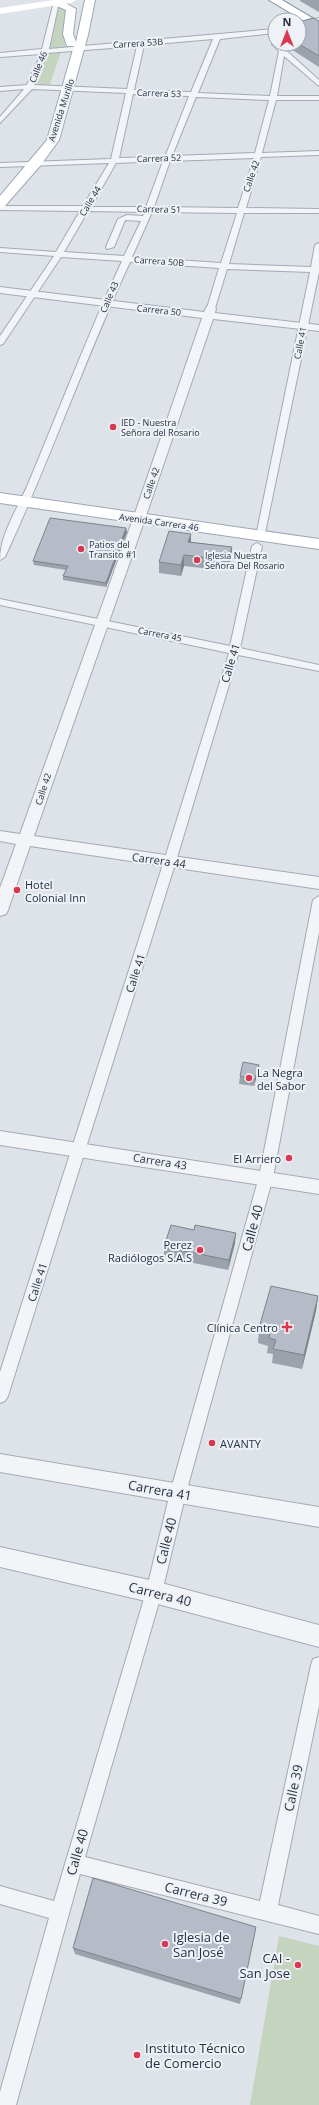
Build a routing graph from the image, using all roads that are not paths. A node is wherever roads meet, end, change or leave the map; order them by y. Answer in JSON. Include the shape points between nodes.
{"nodes":[{"id":1,"x":33,"y":0,"type":"edge"},
{"id":2,"x":71,"y":0,"type":"edge"},
{"id":3,"x":84,"y":0,"type":"edge"},
{"id":4,"x":90,"y":0,"type":"edge"},
{"id":5,"x":274,"y":0,"type":"edge"},
{"id":6,"x":287,"y":0,"type":"edge"},
{"id":7,"x":56,"y":2,"type":"junction"},
{"id":8,"x":0,"y":6,"type":"edge"},
{"id":9,"x":0,"y":11,"type":"edge"},
{"id":10,"x":313,"y":22,"type":"edge"},
{"id":11,"x":267,"y":32,"type":"edge"},
{"id":12,"x":264,"y":33,"type":"junction"},
{"id":13,"x":267,"y":36,"type":"edge"},
{"id":14,"x":217,"y":37,"type":"junction"},
{"id":15,"x":75,"y":42,"type":"junction"},
{"id":16,"x":141,"y":43,"type":"junction"},
{"id":17,"x":46,"y":51,"type":"junction"},
{"id":18,"x":282,"y":52,"type":"edge"},
{"id":19,"x":283,"y":52,"type":"edge"},
{"id":20,"x":0,"y":55,"type":"edge"},
{"id":21,"x":319,"y":84,"type":"edge"},
{"id":22,"x":30,"y":87,"type":"junction"},
{"id":23,"x":0,"y":89,"type":"edge"},
{"id":24,"x":64,"y":89,"type":"junction"},
{"id":25,"x":130,"y":92,"type":"junction"},
{"id":26,"x":194,"y":94,"type":"junction"},
{"id":27,"x":273,"y":98,"type":"junction"},
{"id":28,"x":319,"y":98,"type":"edge"},
{"id":29,"x":0,"y":121,"type":"edge"},
{"id":30,"x":319,"y":153,"type":"edge"},
{"id":31,"x":258,"y":156,"type":"junction"},
{"id":32,"x":167,"y":158,"type":"junction"},
{"id":33,"x":115,"y":160,"type":"junction"},
{"id":34,"x":31,"y":164,"type":"junction"},
{"id":35,"x":0,"y":165,"type":"edge"},
{"id":36,"x":0,"y":192,"type":"edge"},
{"id":37,"x":0,"y":204,"type":"edge"},
{"id":38,"x":0,"y":208,"type":"edge"},
{"id":39,"x":84,"y":209,"type":"junction"},
{"id":40,"x":149,"y":209,"type":"junction"},
{"id":41,"x":240,"y":210,"type":"junction"},
{"id":42,"x":319,"y":211,"type":"edge"},
{"id":43,"x":146,"y":219,"type":"junction"},
{"id":44,"x":319,"y":245,"type":"edge"},
{"id":45,"x":110,"y":247,"type":"dead end"},
{"id":46,"x":0,"y":250,"type":"edge"},
{"id":47,"x":59,"y":254,"type":"junction"},
{"id":48,"x":126,"y":259,"type":"junction"},
{"id":49,"x":225,"y":266,"type":"junction"},
{"id":50,"x":317,"y":269,"type":"edge"},
{"id":51,"x":0,"y":284,"type":"edge"},
{"id":52,"x":0,"y":290,"type":"edge"},
{"id":53,"x":35,"y":291,"type":"junction"},
{"id":54,"x":108,"y":301,"type":"junction"},
{"id":55,"x":209,"y":311,"type":"junction"},
{"id":56,"x":319,"y":320,"type":"edge"},
{"id":57,"x":304,"y":322,"type":"junction"},
{"id":58,"x":319,"y":328,"type":"edge"},
{"id":59,"x":0,"y":342,"type":"edge"},
{"id":60,"x":0,"y":498,"type":"edge"},
{"id":61,"x":22,"y":508,"type":"junction"},
{"id":62,"x":0,"y":511,"type":"edge"},
{"id":63,"x":137,"y":524,"type":"junction"},
{"id":64,"x":259,"y":541,"type":"junction"},
{"id":65,"x":319,"y":544,"type":"edge"},
{"id":66,"x":319,"y":555,"type":"edge"},
{"id":67,"x":0,"y":557,"type":"edge"},
{"id":68,"x":0,"y":602,"type":"edge"},
{"id":69,"x":101,"y":622,"type":"junction"},
{"id":70,"x":235,"y":650,"type":"junction"},
{"id":71,"x":319,"y":668,"type":"edge"},
{"id":72,"x":0,"y":836,"type":"edge"},
{"id":73,"x":26,"y":840,"type":"junction"},
{"id":74,"x":170,"y":861,"type":"junction"},
{"id":75,"x":319,"y":883,"type":"edge"},
{"id":76,"x":319,"y":900,"type":"edge"},
{"id":77,"x":0,"y":910,"type":"edge"},
{"id":78,"x":0,"y":1138,"type":"edge"},
{"id":79,"x":79,"y":1149,"type":"junction"},
{"id":80,"x":266,"y":1177,"type":"junction"},
{"id":81,"x":319,"y":1187,"type":"edge"},
{"id":82,"x":0,"y":1396,"type":"edge"},
{"id":83,"x":0,"y":1463,"type":"edge"},
{"id":84,"x":178,"y":1493,"type":"junction"},
{"id":85,"x":319,"y":1517,"type":"edge"},
{"id":86,"x":0,"y":1557,"type":"edge"},
{"id":87,"x":154,"y":1592,"type":"junction"},
{"id":88,"x":319,"y":1636,"type":"edge"},
{"id":89,"x":319,"y":1665,"type":"edge"},
{"id":90,"x":74,"y":1863,"type":"junction"},
{"id":91,"x":0,"y":1895,"type":"edge"},
{"id":92,"x":60,"y":1912,"type":"junction"},
{"id":93,"x":266,"y":1912,"type":"junction"},
{"id":94,"x":319,"y":1925,"type":"edge"},
{"id":95,"x":6,"y":2105,"type":"edge"}],
"edges":[{"from":1,"to":8,"type":"main road"},
{"from":2,"to":7,"type":"main road"},
{"from":3,"to":15,"type":"main road","name":"Avenida Murillo"},
{"from":4,"to":15,"type":"main road","name":"Avenida Murillo"},
{"from":5,"to":10,"type":"highway"},
{"from":6,"to":10,"type":"highway"},
{"from":7,"to":9,"type":"main road"},
{"from":7,"to":15,"type":"main road","via":[[71,9],[68,34]]},
{"from":7,"to":17,"type":"street","name":"Calle 46"},
{"from":11,"to":12,"type":"street","name":"Carrera 53B"},
{"from":12,"to":13,"type":"street"},
{"from":12,"to":14,"type":"street","name":"Carrera 53B"},
{"from":14,"to":16,"type":"street","name":"Carrera 53B"},
{"from":14,"to":26,"type":"street","name":"Calle 43"},
{"from":15,"to":16,"type":"street","name":"Carrera 53B"},
{"from":15,"to":17,"type":"street","name":"Carrera 53B"},
{"from":15,"to":24,"type":"main road","name":"Avenida Murillo"},
{"from":16,"to":25,"type":"street","name":"Calle 44"},
{"from":17,"to":20,"type":"street","name":"Carrera 53B"},
{"from":17,"to":22,"type":"street","name":"Calle 46"},
{"from":18,"to":27,"type":"street","name":"Calle 42"},
{"from":19,"to":21,"type":"street"},
{"from":22,"to":23,"type":"street","name":"Carrera 53"},
{"from":22,"to":24,"type":"street","name":"Carrera 53"},
{"from":22,"to":29,"type":"street","name":"Calle 46"},
{"from":24,"to":25,"type":"street","name":"Carrera 53"},
{"from":24,"to":34,"type":"main road","name":"Avenida Murillo"},
{"from":25,"to":26,"type":"street","name":"Carrera 53"},
{"from":25,"to":33,"type":"street","name":"Calle 44"},
{"from":26,"to":27,"type":"street","name":"Carrera 53"},
{"from":26,"to":32,"type":"street","name":"Calle 43"},
{"from":27,"to":28,"type":"street","name":"Carrera 53"},
{"from":27,"to":31,"type":"street","name":"Calle 42"},
{"from":30,"to":31,"type":"street","name":"Carrera 52"},
{"from":31,"to":32,"type":"street","name":"Carrera 52"},
{"from":31,"to":41,"type":"street","name":"Calle 42"},
{"from":32,"to":33,"type":"street","name":"Carrera 52"},
{"from":32,"to":40,"type":"street","name":"Calle 43"},
{"from":33,"to":34,"type":"street","name":"Carrera 52"},
{"from":33,"to":39,"type":"street","name":"Calle 44"},
{"from":34,"to":35,"type":"street","name":"Carrera 52"},
{"from":34,"to":36,"type":"main road","name":"Avenida Murillo"},
{"from":34,"to":37,"type":"main road","name":"Avenida Murillo"},
{"from":38,"to":39,"type":"street","name":"Carrera 51"},
{"from":39,"to":40,"type":"street","name":"Carrera 51"},
{"from":39,"to":47,"type":"street","name":"Calle 44"},
{"from":40,"to":41,"type":"street","name":"Carrera 51"},
{"from":40,"to":43,"type":"street","name":"Calle 43"},
{"from":41,"to":42,"type":"street","name":"Carrera 51"},
{"from":41,"to":49,"type":"street","name":"Calle 42"},
{"from":43,"to":45,"type":"street","via":[[122,219]]},
{"from":43,"to":48,"type":"street","name":"Calle 43"},
{"from":44,"to":50,"type":"street","name":"Calle 41"},
{"from":46,"to":47,"type":"street","name":"Carrera 50B"},
{"from":47,"to":48,"type":"street","name":"Carrera 50B"},
{"from":47,"to":53,"type":"street","name":"Calle 44"},
{"from":48,"to":49,"type":"street","name":"Carrera 50B"},
{"from":48,"to":54,"type":"street","name":"Calle 43"},
{"from":49,"to":50,"type":"street","name":"Carrera 50B"},
{"from":49,"to":55,"type":"street","name":"Calle 42"},
{"from":50,"to":57,"type":"street","name":"Calle 41"},
{"from":51,"to":53,"type":"street","name":"Carrera 50"},
{"from":52,"to":53,"type":"street","name":"Carrera 50"},
{"from":53,"to":54,"type":"street","name":"Carrera 50"},
{"from":53,"to":59,"type":"street","name":"Calle 44"},
{"from":54,"to":55,"type":"street","name":"Carrera 50"},
{"from":54,"to":61,"type":"street","name":"Calle 43"},
{"from":55,"to":57,"type":"street","name":"Carrera 50"},
{"from":55,"to":63,"type":"street","name":"Calle 42"},
{"from":56,"to":57,"type":"street","name":"Carrera 50"},
{"from":57,"to":58,"type":"street","name":"Carrera 50"},
{"from":57,"to":64,"type":"street","name":"Calle 41"},
{"from":60,"to":61,"type":"main road","name":"Avenida Carrera 46"},
{"from":61,"to":62,"type":"main road","name":"Avenida Carrera 46"},
{"from":61,"to":63,"type":"main road","name":"Avenida Carrera 46"},
{"from":61,"to":67,"type":"street","name":"Calle 43"},
{"from":63,"to":64,"type":"main road","name":"Avenida Carrera 46"},
{"from":63,"to":69,"type":"street","name":"Calle 42"},
{"from":64,"to":65,"type":"main road","name":"Avenida Carrera 46"},
{"from":64,"to":66,"type":"main road","name":"Avenida Carrera 46"},
{"from":64,"to":70,"type":"street","name":"Calle 41"},
{"from":68,"to":69,"type":"street","name":"Carrera 45"},
{"from":69,"to":70,"type":"street","name":"Carrera 45"},
{"from":69,"to":73,"type":"street","name":"Calle 42"},
{"from":70,"to":71,"type":"street","name":"Carrera 45"},
{"from":70,"to":74,"type":"street","name":"Calle 41"},
{"from":72,"to":73,"type":"street","name":"Carrera 44"},
{"from":73,"to":74,"type":"street","name":"Carrera 44"},
{"from":73,"to":77,"type":"street","name":"Calle 42"},
{"from":74,"to":75,"type":"street","name":"Carrera 44"},
{"from":74,"to":79,"type":"street","name":"Calle 41"},
{"from":76,"to":80,"type":"street","name":"Calle 40"},
{"from":78,"to":79,"type":"street","name":"Carrera 43"},
{"from":79,"to":80,"type":"street","name":"Carrera 43"},
{"from":79,"to":82,"type":"street","name":"Calle 41"},
{"from":80,"to":81,"type":"street","name":"Carrera 43"},
{"from":80,"to":84,"type":"street","name":"Calle 40"},
{"from":83,"to":84,"type":"street","name":"Carrera 41"},
{"from":84,"to":85,"type":"street","name":"Carrera 41"},
{"from":84,"to":87,"type":"street","name":"Calle 40"},
{"from":86,"to":87,"type":"street","name":"Carrera 40"},
{"from":87,"to":88,"type":"street","name":"Carrera 40"},
{"from":87,"to":90,"type":"street","name":"Calle 40"},
{"from":89,"to":93,"type":"street","name":"Calle 39"},
{"from":90,"to":92,"type":"street","name":"Calle 40"},
{"from":90,"to":93,"type":"street","name":"Carrera 39"},
{"from":91,"to":92,"type":"street"},
{"from":92,"to":95,"type":"street","name":"Calle 40"},
{"from":93,"to":94,"type":"street","name":"Carrera 39"}]}
